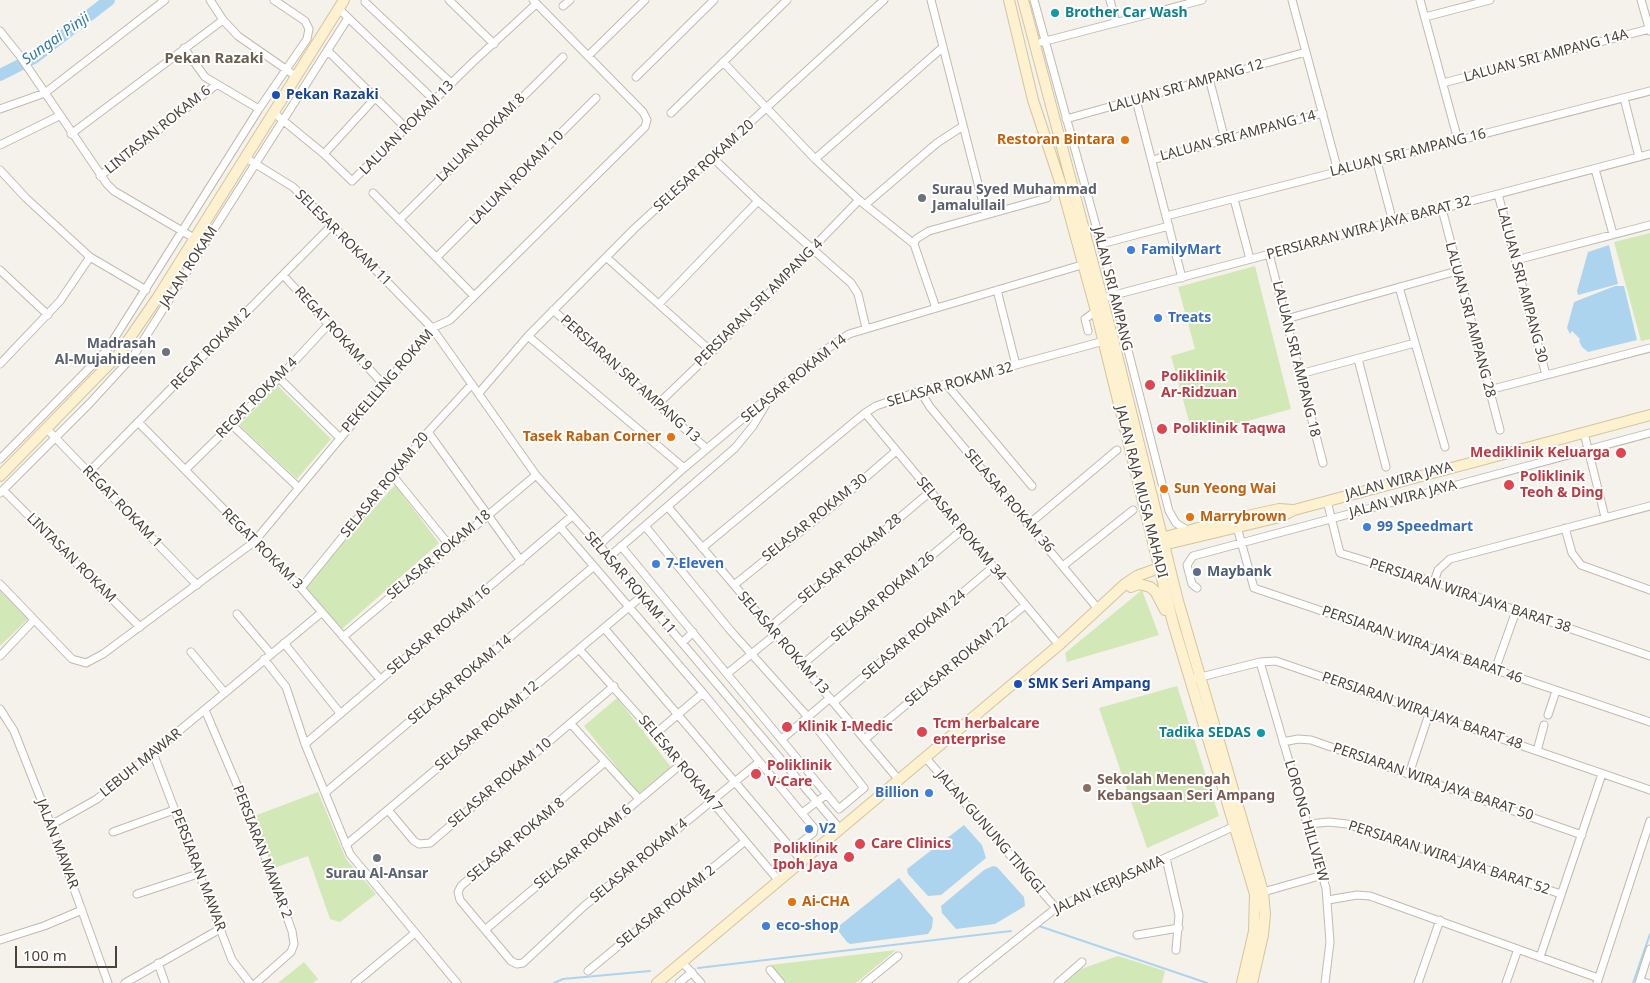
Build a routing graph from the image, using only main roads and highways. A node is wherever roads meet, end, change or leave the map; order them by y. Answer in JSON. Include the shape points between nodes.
{"nodes":[{"id":1,"x":1010,"y":0,"type":"edge"},
{"id":2,"x":1014,"y":0,"type":"edge"},
{"id":3,"x":1023,"y":0,"type":"edge"},
{"id":4,"x":342,"y":4,"type":"edge"},
{"id":5,"x":1032,"y":44,"type":"junction"},
{"id":6,"x":1043,"y":126,"type":"junction"},
{"id":7,"x":1088,"y":262,"type":"junction"},
{"id":8,"x":1650,"y":415,"type":"edge"},
{"id":9,"x":0,"y":476,"type":"edge"},
{"id":10,"x":1294,"y":510,"type":"junction"},
{"id":11,"x":1163,"y":541,"type":"junction"},
{"id":12,"x":1152,"y":543,"type":"junction"},
{"id":13,"x":1161,"y":571,"type":"junction"},
{"id":14,"x":1172,"y":578,"type":"junction"},
{"id":15,"x":1131,"y":587,"type":"junction"},
{"id":16,"x":1098,"y":610,"type":"junction"},
{"id":17,"x":1173,"y":623,"type":"junction"},
{"id":18,"x":1196,"y":679,"type":"junction"},
{"id":19,"x":1240,"y":824,"type":"junction"},
{"id":20,"x":657,"y":983,"type":"edge"},
{"id":21,"x":1242,"y":983,"type":"edge"},
{"id":22,"x":1252,"y":983,"type":"edge"}],
"edges":[{"from":1,"to":6,"type":"main road","name":"JALAN RAJA MUSA MAHADI","via":[[1033,100]]},
{"from":2,"to":5,"type":"main road","via":[[1021,28]]},
{"from":3,"to":5,"type":"main road","name":"JALAN RAJA MUSA MAHADI"},
{"from":4,"to":9,"type":"main road","name":"JALAN ROKAM","via":[[118,355]]},
{"from":5,"to":6,"type":"main road","via":[[1027,50]]},
{"from":5,"to":7,"type":"main road","name":"JALAN RAJA MUSA MAHADI"},
{"from":6,"to":7,"type":"main road","name":"JALAN RAJA MUSA MAHADI"},
{"from":7,"to":11,"type":"main road","name":"JALAN RAJA MUSA MAHADI","via":[[1103,298]]},
{"from":7,"to":12,"type":"main road","name":"JALAN RAJA MUSA MAHADI","via":[[1099,342]]},
{"from":8,"to":10,"type":"main road","name":"JALAN WIRA JAYA"},
{"from":10,"to":11,"type":"main road","name":"JALAN WIRA JAYA","via":[[1280,517]]},
{"from":10,"to":11,"type":"main road","name":"JALAN WIRA JAYA","via":[[1279,510],[1187,530]]},
{"from":11,"to":12,"type":"main road"},
{"from":11,"to":13,"type":"main road"},
{"from":11,"to":14,"type":"main road","name":"JALAN RAJA MUSA MAHADI"},
{"from":12,"to":13,"type":"main road","name":"JALAN RAJA MUSA MAHADI"},
{"from":13,"to":14,"type":"main road"},
{"from":13,"to":15,"type":"main road"},
{"from":13,"to":16,"type":"main road","via":[[1137,576]]},
{"from":13,"to":17,"type":"main road","name":"JALAN RAJA MUSA MAHADI"},
{"from":14,"to":18,"type":"main road","name":"JALAN RAJA MUSA MAHADI"},
{"from":15,"to":16,"type":"main road","via":[[1106,608]]},
{"from":15,"to":17,"type":"main road","via":[[1144,584],[1155,591],[1168,620]]},
{"from":16,"to":20,"type":"main road"},
{"from":17,"to":18,"type":"main road","name":"JALAN RAJA MUSA MAHADI"},
{"from":18,"to":19,"type":"main road","name":"JALAN RAJA MUSA MAHADI"},
{"from":19,"to":21,"type":"main road","name":"JALAN RAJA MUSA MAHADI","via":[[1255,894],[1256,915]]},
{"from":19,"to":22,"type":"main road","name":"JALAN RAJA MUSA MAHADI","via":[[1262,892],[1265,914]]}]}
